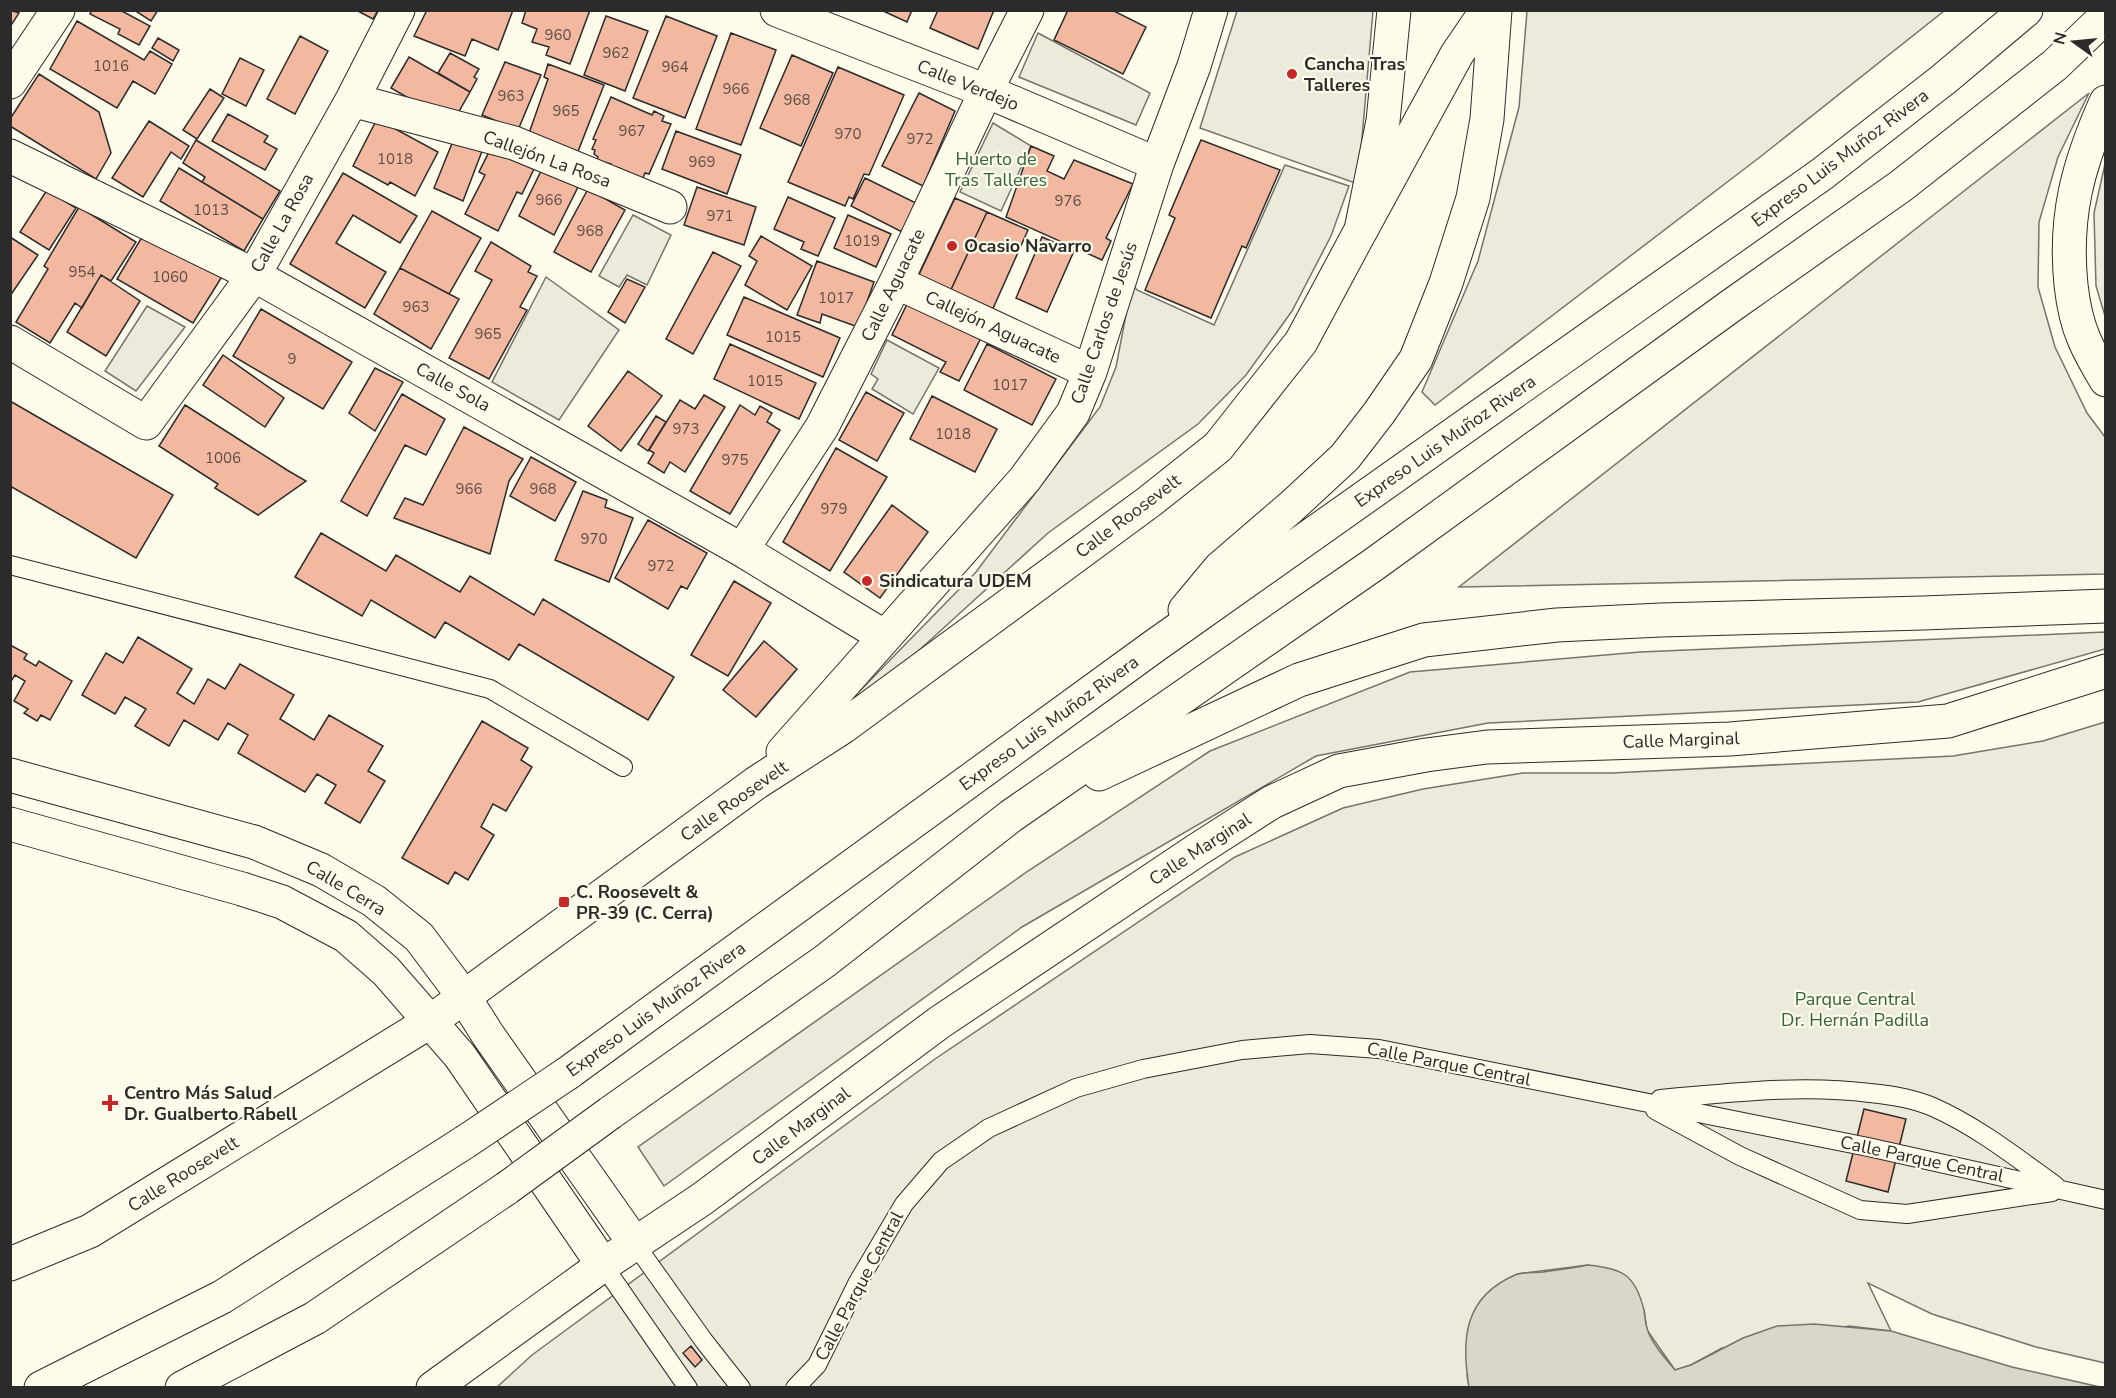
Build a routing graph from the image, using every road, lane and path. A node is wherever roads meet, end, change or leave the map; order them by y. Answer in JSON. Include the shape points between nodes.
{"nodes":[{"id":1,"x":58,"y":10,"type":"edge"},
{"id":2,"x":398,"y":10,"type":"edge"},
{"id":3,"x":777,"y":10,"type":"edge"},
{"id":4,"x":1027,"y":10,"type":"edge"},
{"id":5,"x":1211,"y":10,"type":"edge"},
{"id":6,"x":1394,"y":10,"type":"edge"},
{"id":7,"x":1487,"y":10,"type":"edge"},
{"id":8,"x":1495,"y":10,"type":"edge"},
{"id":9,"x":2026,"y":10,"type":"edge"},
{"id":10,"x":2106,"y":16,"type":"edge"},
{"id":11,"x":10,"y":82,"type":"edge"},
{"id":12,"x":986,"y":91,"type":"junction"},
{"id":13,"x":352,"y":100,"type":"junction"},
{"id":14,"x":2106,"y":102,"type":"edge"},
{"id":15,"x":10,"y":156,"type":"edge"},
{"id":16,"x":1157,"y":164,"type":"junction"},
{"id":17,"x":670,"y":207,"type":"dead end"},
{"id":18,"x":1361,"y":230,"type":"junction"},
{"id":19,"x":254,"y":275,"type":"junction"},
{"id":20,"x":896,"y":282,"type":"junction"},
{"id":21,"x":10,"y":342,"type":"edge"},
{"id":22,"x":1090,"y":372,"type":"junction"},
{"id":23,"x":2106,"y":380,"type":"edge"},
{"id":24,"x":742,"y":550,"type":"junction"},
{"id":25,"x":10,"y":565,"type":"edge"},
{"id":26,"x":2106,"y":606,"type":"edge"},
{"id":27,"x":885,"y":638,"type":"junction"},
{"id":28,"x":1153,"y":647,"type":"junction"},
{"id":29,"x":2106,"y":671,"type":"edge"},
{"id":30,"x":623,"y":766,"type":"dead end"},
{"id":31,"x":10,"y":775,"type":"edge"},
{"id":32,"x":756,"y":783,"type":"junction"},
{"id":33,"x":1011,"y":816,"type":"junction"},
{"id":34,"x":10,"y":824,"type":"edge"},
{"id":35,"x":464,"y":997,"type":"junction"},
{"id":36,"x":431,"y":1021,"type":"junction"},
{"id":37,"x":1639,"y":1101,"type":"junction"},
{"id":38,"x":2063,"y":1190,"type":"junction"},
{"id":39,"x":2106,"y":1200,"type":"edge"},
{"id":40,"x":635,"y":1244,"type":"junction"},
{"id":41,"x":10,"y":1264,"type":"edge"},
{"id":42,"x":603,"y":1265,"type":"junction"},
{"id":43,"x":41,"y":1388,"type":"edge"},
{"id":44,"x":182,"y":1388,"type":"edge"},
{"id":45,"x":433,"y":1388,"type":"edge"},
{"id":46,"x":688,"y":1388,"type":"edge"},
{"id":47,"x":741,"y":1388,"type":"edge"},
{"id":48,"x":795,"y":1388,"type":"edge"}],
"edges":[{"from":1,"to":11,"type":"main road"},
{"from":2,"to":13,"type":"main road","name":"Calle La Rosa"},
{"from":3,"to":12,"type":"main road","name":"Calle Verdejo"},
{"from":4,"to":12,"type":"main road","name":"Calle Aguacate"},
{"from":5,"to":16,"type":"main road","name":"Calle Carlos de Jesús"},
{"from":6,"to":18,"type":"main road","via":[[1383,121]]},
{"from":7,"to":18,"type":"main road","name":"Calle Roosevelt","via":[[1457,54]]},
{"from":8,"to":28,"type":"main road","via":[[1487,119],[1473,198],[1416,359],[1345,457],[1220,568]]},
{"from":9,"to":28,"type":"main road","name":"Expreso Luis Muñoz Rivera","via":[[1822,174]]},
{"from":10,"to":33,"type":"main road","via":[[2055,65],[1900,186],[1373,565]]},
{"from":12,"to":16,"type":"main road","name":"Calle Verdejo"},
{"from":12,"to":20,"type":"main road","name":"Calle Aguacate"},
{"from":13,"to":17,"type":"main road","name":"Callejón La Rosa","via":[[514,142]]},
{"from":13,"to":19,"type":"main road","name":"Calle La Rosa"},
{"from":14,"to":23,"type":"main road","via":[[2078,173],[2068,260],[2083,338]]},
{"from":15,"to":19,"type":"main road","name":"Calle Sola"},
{"from":16,"to":22,"type":"main road","name":"Calle Carlos de Jesús"},
{"from":18,"to":32,"type":"main road","name":"Calle Roosevelt","via":[[1301,342],[1218,447],[843,727]]},
{"from":19,"to":21,"type":"main road","name":"Calle La Rosa","via":[[146,423]]},
{"from":19,"to":24,"type":"main road","name":"Calle Sola"},
{"from":20,"to":22,"type":"main road","name":"Callejón Aguacate"},
{"from":20,"to":24,"type":"main road","name":"Calle Aguacate","via":[[822,427]]},
{"from":22,"to":27,"type":"main road","name":"Calle Carlos de Jesús","via":[[1073,412],[1025,479]]},
{"from":24,"to":27,"type":"main road","name":"Calle Sola"},
{"from":25,"to":30,"type":"lane","via":[[490,689]]},
{"from":26,"to":33,"type":"main road","via":[[1557,625],[1424,640],[1299,680]]},
{"from":27,"to":32,"type":"main road","name":"Calle Carlos de Jesús"},
{"from":28,"to":43,"type":"main road","name":"Expreso Luis Muñoz Rivera","bridge":true,"via":[[568,1073],[465,1142],[222,1297]]},
{"from":29,"to":40,"type":"main road","name":"Calle Marginal","via":[[1948,721],[1730,740],[1487,747],[1339,771],[1272,802],[1197,849],[950,1015]]},
{"from":31,"to":35,"type":"main road","name":"Calle Cerra","via":[[254,842],[321,870],[374,901],[419,937]]},
{"from":32,"to":35,"type":"main road","name":"Calle Roosevelt"},
{"from":33,"to":44,"type":"main road","bridge":true,"via":[[825,961],[507,1188],[315,1318]]},
{"from":34,"to":36,"type":"main road","via":[[185,871],[282,902],[346,936],[386,971]]},
{"from":35,"to":36,"type":"main road","name":"Calle Roosevelt"},
{"from":35,"to":40,"type":"main road","name":"Calle Cerra"},
{"from":36,"to":41,"type":"main road","name":"Calle Roosevelt","via":[[90,1231]]},
{"from":36,"to":42,"type":"main road","via":[[460,1056]]},
{"from":37,"to":38,"type":"lane","name":"Calle Parque Central"},
{"from":37,"to":38,"type":"lane","name":"Calle Parque Central","via":[[1834,1088],[1891,1095],[1931,1106],[1980,1132]]},
{"from":37,"to":38,"type":"lane","name":"Calle Parque Central","via":[[1740,1156],[1860,1210],[1907,1214]]},
{"from":37,"to":48,"type":"lane","name":"Calle Parque Central","via":[[1379,1049],[1310,1044],[1242,1050],[1143,1069],[1076,1088],[989,1128],[941,1161],[904,1204],[858,1282],[818,1365]]},
{"from":38,"to":39,"type":"lane","name":"Calle Parque Central"},
{"from":40,"to":42,"type":"main road","name":"Calle Marginal"},
{"from":40,"to":47,"type":"lane"},
{"from":42,"to":45,"type":"main road","name":"Calle Marginal"},
{"from":42,"to":46,"type":"lane"}]}
